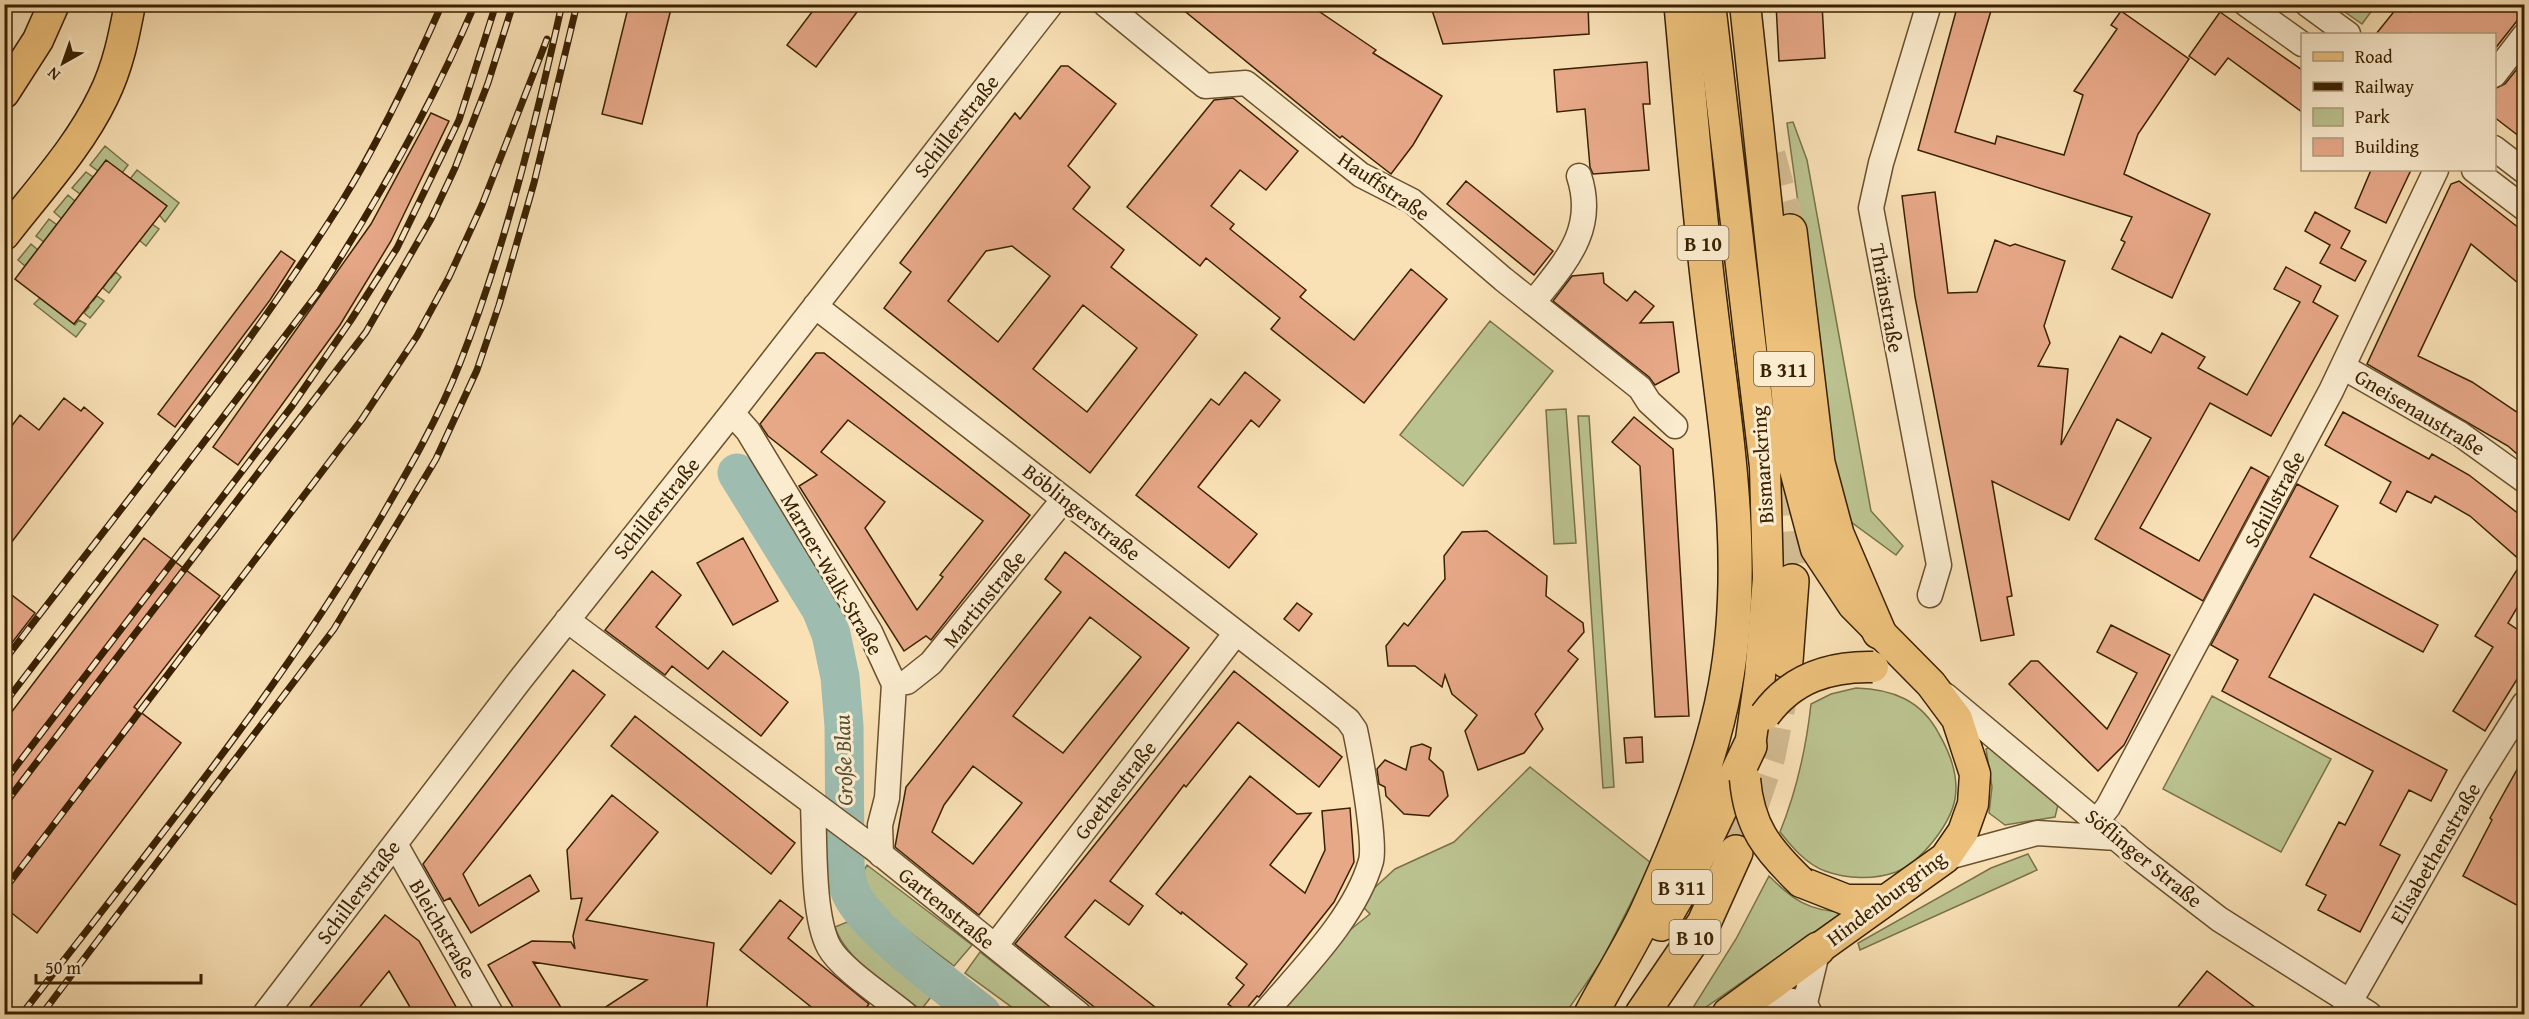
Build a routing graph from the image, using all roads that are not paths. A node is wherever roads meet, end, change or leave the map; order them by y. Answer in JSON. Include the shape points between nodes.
{"nodes":[{"id":1,"x":54,"y":4,"type":"edge"},
{"id":2,"x":130,"y":4,"type":"edge"},
{"id":3,"x":1051,"y":4,"type":"edge"},
{"id":4,"x":1105,"y":4,"type":"edge"},
{"id":5,"x":1710,"y":4,"type":"edge"},
{"id":6,"x":1745,"y":4,"type":"edge"},
{"id":7,"x":1929,"y":4,"type":"edge"},
{"id":8,"x":2246,"y":4,"type":"edge"},
{"id":9,"x":2307,"y":4,"type":"edge"},
{"id":10,"x":1681,"y":5,"type":"edge"},
{"id":11,"x":2347,"y":33,"type":"edge"},
{"id":12,"x":2524,"y":36,"type":"edge"},
{"id":13,"x":2301,"y":43,"type":"edge"},
{"id":14,"x":2496,"y":72,"type":"edge"},
{"id":15,"x":4,"y":93,"type":"edge"},
{"id":16,"x":2496,"y":150,"type":"edge"},
{"id":17,"x":2436,"y":171,"type":"edge"},
{"id":18,"x":2475,"y":171,"type":"edge"},
{"id":19,"x":2524,"y":171,"type":"edge"},
{"id":20,"x":1579,"y":176,"type":"dead end"},
{"id":21,"x":2524,"y":208,"type":"edge"},
{"id":22,"x":1790,"y":231,"type":"tunnel mouth"},
{"id":23,"x":4,"y":235,"type":"edge"},
{"id":24,"x":1533,"y":303,"type":"junction"},
{"id":25,"x":815,"y":306,"type":"junction"},
{"id":26,"x":2343,"y":367,"type":"junction"},
{"id":27,"x":732,"y":413,"type":"junction"},
{"id":28,"x":1675,"y":426,"type":"dead end"},
{"id":29,"x":2524,"y":480,"type":"edge"},
{"id":30,"x":1064,"y":499,"type":"junction"},
{"id":31,"x":1792,"y":581,"type":"tunnel mouth"},
{"id":32,"x":1930,"y":595,"type":"dead end"},
{"id":33,"x":567,"y":620,"type":"junction"},
{"id":34,"x":1879,"y":632,"type":"junction"},
{"id":35,"x":1236,"y":633,"type":"junction"},
{"id":36,"x":1786,"y":661,"type":"tunnel mouth"},
{"id":37,"x":894,"y":684,"type":"junction"},
{"id":38,"x":1931,"y":684,"type":"junction"},
{"id":39,"x":2524,"y":704,"type":"edge"},
{"id":40,"x":1750,"y":746,"type":"junction"},
{"id":41,"x":818,"y":808,"type":"junction"},
{"id":42,"x":2097,"y":820,"type":"junction"},
{"id":43,"x":2117,"y":838,"type":"junction"},
{"id":44,"x":395,"y":844,"type":"junction"},
{"id":45,"x":877,"y":851,"type":"junction"},
{"id":46,"x":1736,"y":852,"type":"tunnel mouth"},
{"id":47,"x":1945,"y":858,"type":"junction"},
{"id":48,"x":1886,"y":900,"type":"junction"},
{"id":49,"x":994,"y":946,"type":"junction"},
{"id":50,"x":1818,"y":949,"type":"junction"},
{"id":51,"x":1756,"y":995,"type":"junction"},
{"id":52,"x":1807,"y":1009,"type":"edge"},
{"id":53,"x":2354,"y":1011,"type":"edge"},
{"id":54,"x":265,"y":1014,"type":"edge"},
{"id":55,"x":491,"y":1014,"type":"edge"},
{"id":56,"x":905,"y":1014,"type":"edge"},
{"id":57,"x":1078,"y":1014,"type":"edge"},
{"id":58,"x":1264,"y":1014,"type":"edge"},
{"id":59,"x":1593,"y":1014,"type":"edge"},
{"id":60,"x":1642,"y":1014,"type":"edge"},
{"id":61,"x":1729,"y":1014,"type":"edge"}],
"edges":[{"from":1,"to":15,"type":"main road","via":[[38,40]]},
{"from":2,"to":23,"type":"main road","via":[[119,56],[102,100]]},
{"from":3,"to":25,"type":"street","name":"Schillerstraße"},
{"from":4,"to":24,"type":"street","name":"Hauffstraße","via":[[1205,86],[1246,83],[1360,175],[1412,201]]},
{"from":5,"to":40,"type":"main road","name":"Bismarckring","number":"B 311","via":[[1765,467],[1768,578]]},
{"from":6,"to":34,"type":"main road","name":"Bismarckring","number":"B 311","via":[[1795,470],[1816,549],[1853,605]]},
{"from":7,"to":32,"type":"street","name":"Thränstraße","via":[[1871,208],[1939,566]]},
{"from":8,"to":13,"type":"street"},
{"from":9,"to":11,"type":"street"},
{"from":10,"to":59,"type":"highway","number":"B 10","via":[[1701,230],[1731,481],[1735,570],[1730,642],[1725,687],[1705,762],[1676,843],[1647,911]]},
{"from":12,"to":14,"type":"street"},
{"from":16,"to":19,"type":"street"},
{"from":17,"to":26,"type":"street","name":"Schillstraße"},
{"from":18,"to":21,"type":"street"},
{"from":20,"to":24,"type":"street","via":[[1584,208],[1577,242]]},
{"from":22,"to":34,"type":"highway","via":[[1818,463],[1837,534]]},
{"from":24,"to":28,"type":"street","name":"Hauffstraße","via":[[1640,388]]},
{"from":25,"to":27,"type":"street","name":"Schillerstraße"},
{"from":25,"to":30,"type":"street","name":"Böblingerstraße"},
{"from":26,"to":29,"type":"street","name":"Gneisenaustraße","via":[[2460,434]]},
{"from":26,"to":42,"type":"street","name":"Schillstraße","via":[[2108,807]]},
{"from":27,"to":33,"type":"street","name":"Schillerstraße"},
{"from":27,"to":37,"type":"street","name":"Marner-Walk-Straße","via":[[748,431],[870,632]]},
{"from":30,"to":35,"type":"street","name":"Böblingerstraße"},
{"from":30,"to":37,"type":"street","name":"Martinstraße","via":[[931,663],[907,682]]},
{"from":31,"to":36,"type":"highway"},
{"from":33,"to":41,"type":"street","name":"Gartenstraße"},
{"from":33,"to":44,"type":"street","name":"Schillerstraße"},
{"from":34,"to":38,"type":"main road","name":"Bismarckring","number":"B 311"},
{"from":35,"to":49,"type":"street","name":"Goethestraße"},
{"from":35,"to":58,"type":"street","name":"Böblingerstraße","via":[[1348,720],[1355,730],[1372,860],[1351,909]]},
{"from":37,"to":45,"type":"street","name":"Marner-Walk-Straße","via":[[886,798]]},
{"from":38,"to":40,"type":"main road","bridge":true,"via":[[1873,667],[1847,666],[1822,672],[1784,693],[1765,715]]},
{"from":38,"to":42,"type":"street","name":"Söflinger Straße"},
{"from":38,"to":47,"type":"main road","name":"Hindenburgring","number":"B 311","via":[[1958,719],[1975,774],[1973,804],[1963,832]]},
{"from":39,"to":53,"type":"street","name":"Elisabethenstraße","via":[[2474,784]]},
{"from":40,"to":48,"type":"main road","name":"Bismarckring","bridge":true,"via":[[1745,779],[1751,816],[1771,852],[1801,882],[1847,900]]},
{"from":40,"to":59,"type":"highway","number":"B 311","via":[[1688,877],[1653,938],[1616,991]]},
{"from":41,"to":45,"type":"street","name":"Gartenstraße"},
{"from":41,"to":56,"type":"street","via":[[819,911],[829,948]]},
{"from":42,"to":43,"type":"street","name":"Söflinger Straße"},
{"from":43,"to":47,"type":"street","via":[[2037,833]]},
{"from":43,"to":53,"type":"street","name":"Söflinger Straße","via":[[2219,919]]},
{"from":44,"to":54,"type":"street","name":"Schillerstraße"},
{"from":44,"to":55,"type":"street","name":"Bleichstraße"},
{"from":45,"to":49,"type":"street","name":"Gartenstraße"},
{"from":46,"to":60,"type":"highway","number":"B 10","via":[[1704,923]]},
{"from":47,"to":48,"type":"main road","name":"Hindenburgring","number":"B 311"},
{"from":48,"to":50,"type":"main road","name":"Hindenburgring","number":"B 311"},
{"from":49,"to":57,"type":"street","name":"Gartenstraße"},
{"from":50,"to":51,"type":"highway","number":"B 311"},
{"from":50,"to":52,"type":"street"},
{"from":51,"to":52,"type":"street"},
{"from":51,"to":61,"type":"highway","number":"B 311"}]}
